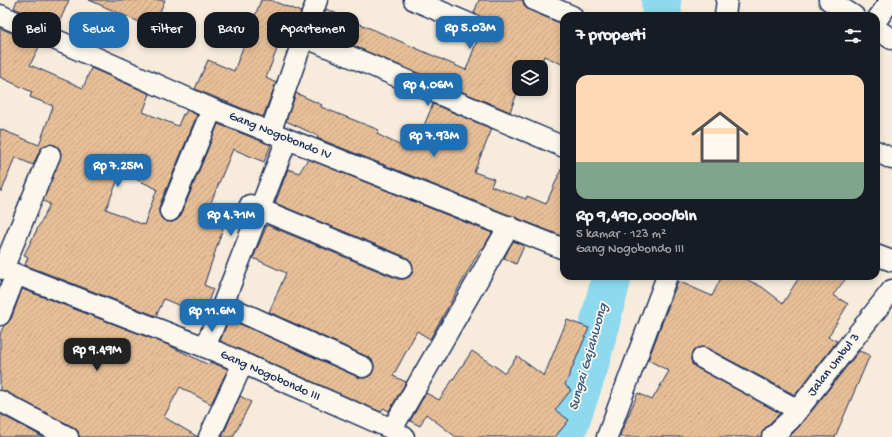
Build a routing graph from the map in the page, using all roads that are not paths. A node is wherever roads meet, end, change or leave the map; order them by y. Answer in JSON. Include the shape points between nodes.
{"nodes":[{"id":1,"x":317,"y":0,"type":"edge"},
{"id":2,"x":414,"y":0,"type":"edge"},
{"id":3,"x":534,"y":0,"type":"edge"},
{"id":4,"x":727,"y":0,"type":"edge"},
{"id":5,"x":829,"y":0,"type":"edge"},
{"id":6,"x":891,"y":0,"type":"edge"},
{"id":7,"x":313,"y":12,"type":"edge"},
{"id":8,"x":562,"y":12,"type":"edge"},
{"id":9,"x":726,"y":12,"type":"edge"},
{"id":10,"x":847,"y":12,"type":"edge"},
{"id":11,"x":0,"y":15,"type":"edge"},
{"id":12,"x":880,"y":15,"type":"edge"},
{"id":13,"x":477,"y":27,"type":"dead end"},
{"id":14,"x":880,"y":32,"type":"edge"},
{"id":15,"x":892,"y":39,"type":"edge"},
{"id":16,"x":301,"y":48,"type":"edge"},
{"id":17,"x":330,"y":48,"type":"edge"},
{"id":18,"x":212,"y":110,"type":"junction"},
{"id":19,"x":278,"y":136,"type":"junction"},
{"id":20,"x":560,"y":146,"type":"edge"},
{"id":21,"x":880,"y":153,"type":"edge"},
{"id":22,"x":50,"y":155,"type":"dead end"},
{"id":23,"x":892,"y":159,"type":"edge"},
{"id":24,"x":254,"y":207,"type":"junction"},
{"id":25,"x":170,"y":211,"type":"dead end"},
{"id":26,"x":509,"y":226,"type":"junction"},
{"id":27,"x":560,"y":246,"type":"edge"},
{"id":28,"x":880,"y":256,"type":"edge"},
{"id":29,"x":892,"y":261,"type":"edge"},
{"id":30,"x":402,"y":268,"type":"dead end"},
{"id":31,"x":7,"y":270,"type":"edge"},
{"id":32,"x":666,"y":280,"type":"edge"},
{"id":33,"x":892,"y":290,"type":"edge"},
{"id":34,"x":224,"y":304,"type":"junction"},
{"id":35,"x":0,"y":316,"type":"edge"},
{"id":36,"x":205,"y":347,"type":"junction"},
{"id":37,"x":702,"y":358,"type":"dead end"},
{"id":38,"x":243,"y":363,"type":"junction"},
{"id":39,"x":363,"y":366,"type":"dead end"},
{"id":40,"x":0,"y":401,"type":"edge"},
{"id":41,"x":798,"y":410,"type":"junction"},
{"id":42,"x":398,"y":433,"type":"edge"},
{"id":43,"x":68,"y":437,"type":"edge"},
{"id":44,"x":209,"y":437,"type":"edge"},
{"id":45,"x":607,"y":437,"type":"edge"},
{"id":46,"x":772,"y":437,"type":"edge"}],
"edges":[{"from":1,"to":7,"type":"street"},
{"from":2,"to":13,"type":"street"},
{"from":3,"to":8,"type":"street"},
{"from":4,"to":9,"type":"street"},
{"from":5,"to":10,"type":"street"},
{"from":6,"to":12,"type":"street"},
{"from":11,"to":18,"type":"street","name":"Gang Nogobondo IV"},
{"from":14,"to":15,"type":"street"},
{"from":16,"to":19,"type":"street"},
{"from":17,"to":20,"type":"street"},
{"from":18,"to":19,"type":"street","name":"Gang Nogobondo IV"},
{"from":18,"to":25,"type":"street"},
{"from":19,"to":24,"type":"street"},
{"from":19,"to":26,"type":"street","name":"Gang Nogobondo IV"},
{"from":21,"to":23,"type":"street"},
{"from":22,"to":31,"type":"street"},
{"from":24,"to":30,"type":"street"},
{"from":24,"to":34,"type":"street"},
{"from":26,"to":27,"type":"street","name":"Gang Nogobondo IV"},
{"from":26,"to":42,"type":"street"},
{"from":28,"to":29,"type":"street"},
{"from":31,"to":35,"type":"street"},
{"from":31,"to":36,"type":"street","name":"Gang Nogobondo III"},
{"from":32,"to":45,"type":"street"},
{"from":33,"to":41,"type":"street","name":"Jalan Umbul 3"},
{"from":34,"to":36,"type":"street"},
{"from":34,"to":39,"type":"street"},
{"from":36,"to":38,"type":"street","name":"Gang Nogobondo III"},
{"from":37,"to":41,"type":"street"},
{"from":38,"to":42,"type":"street","name":"Gang Nogobondo III"},
{"from":38,"to":44,"type":"street"},
{"from":40,"to":43,"type":"street"},
{"from":41,"to":46,"type":"street","name":"Jalan Umbul 3"}]}
